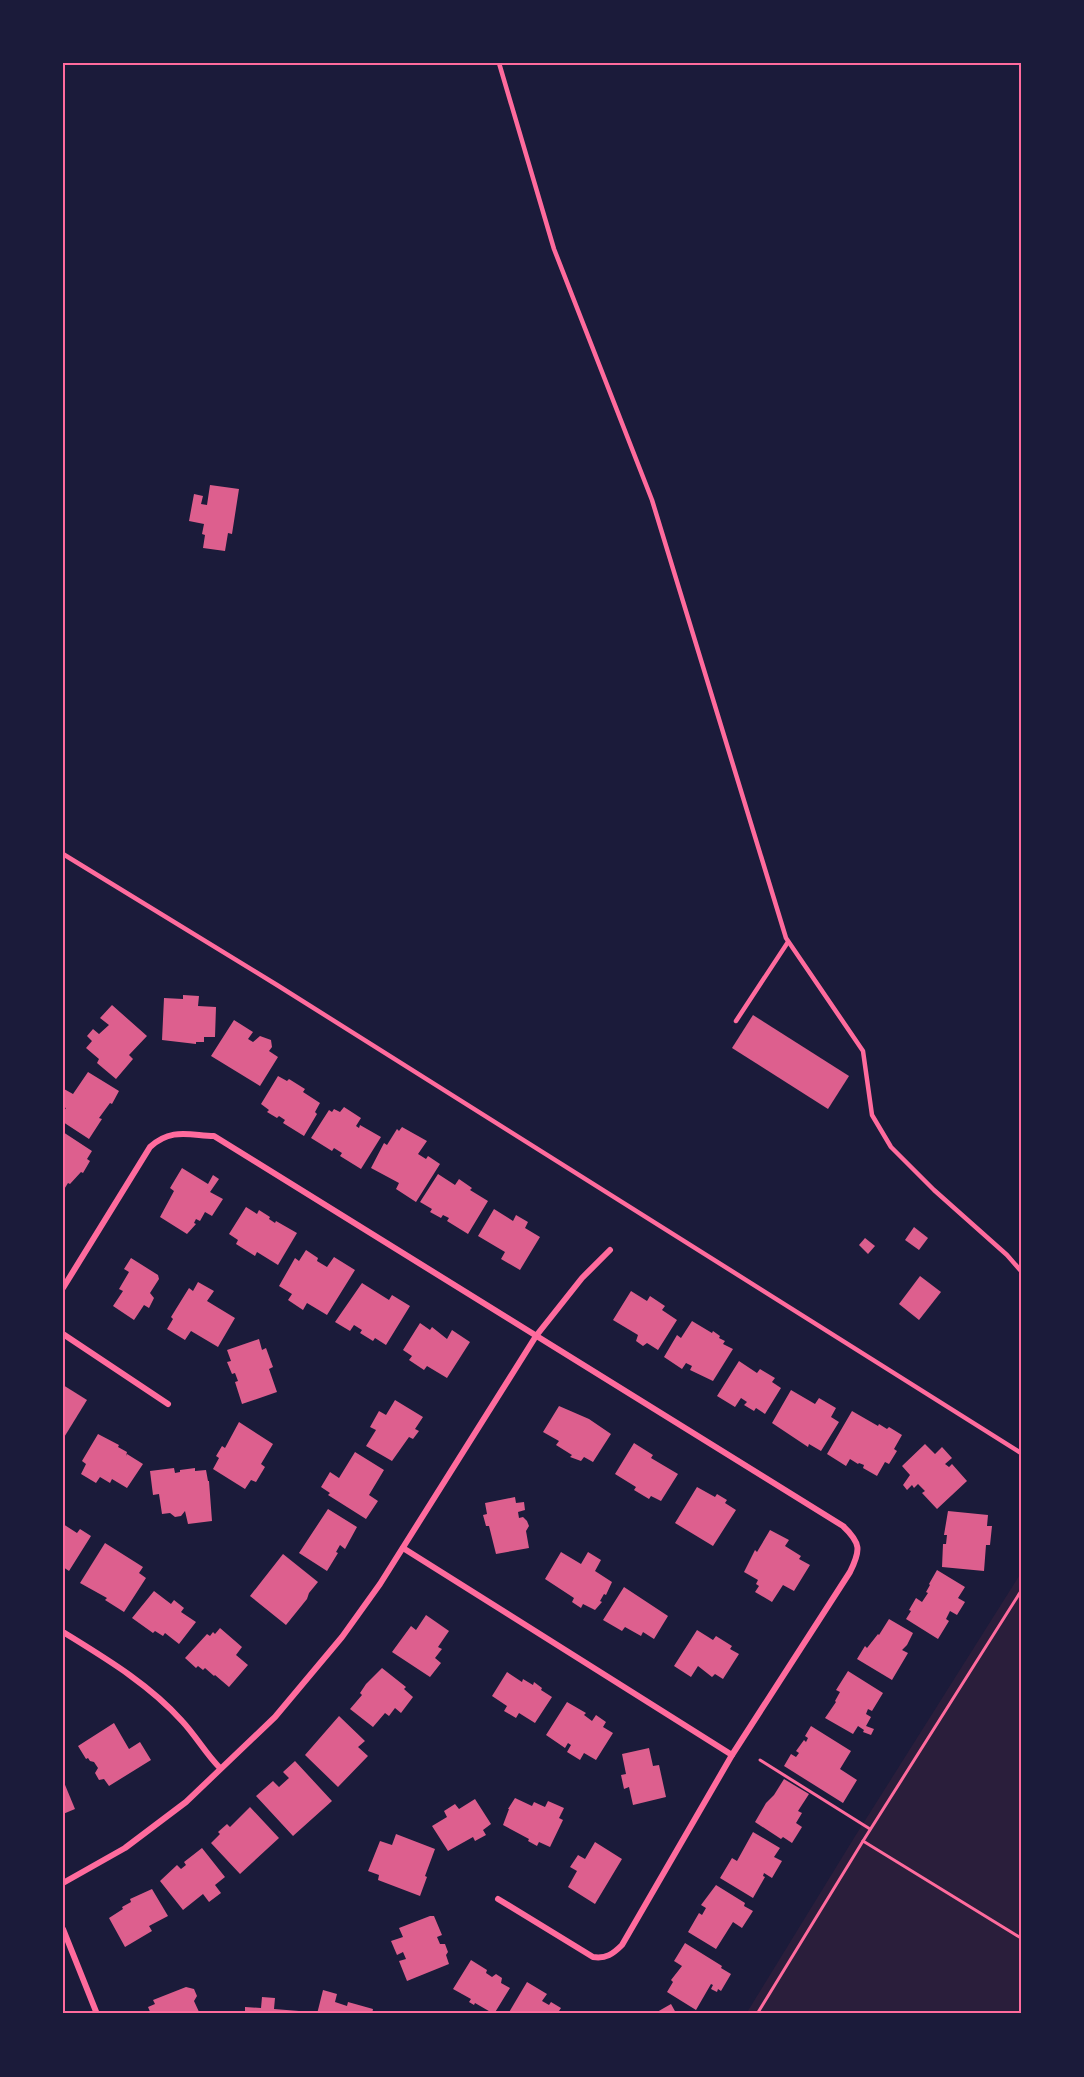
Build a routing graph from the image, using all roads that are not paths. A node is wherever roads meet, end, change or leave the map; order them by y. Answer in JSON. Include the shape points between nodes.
{"nodes":[{"id":1,"x":499,"y":63,"type":"edge"},
{"id":2,"x":63,"y":854,"type":"edge"},
{"id":3,"x":788,"y":942,"type":"junction"},
{"id":4,"x":736,"y":1021,"type":"dead end"},
{"id":5,"x":610,"y":1250,"type":"dead end"},
{"id":6,"x":1021,"y":1271,"type":"edge"},
{"id":7,"x":63,"y":1288,"type":"edge"},
{"id":8,"x":63,"y":1334,"type":"edge"},
{"id":9,"x":536,"y":1336,"type":"junction"},
{"id":10,"x":168,"y":1404,"type":"dead end"},
{"id":11,"x":1021,"y":1453,"type":"edge"},
{"id":12,"x":403,"y":1548,"type":"junction"},
{"id":13,"x":63,"y":1632,"type":"edge"},
{"id":14,"x":732,"y":1755,"type":"junction"},
{"id":15,"x":220,"y":1768,"type":"junction"},
{"id":16,"x":63,"y":1883,"type":"edge"},
{"id":17,"x":498,"y":1899,"type":"dead end"},
{"id":18,"x":63,"y":1929,"type":"edge"},
{"id":19,"x":97,"y":2014,"type":"edge"}],
"edges":[{"from":1,"to":3,"type":"lane","via":[[554,249],[652,500]]},
{"from":2,"to":11,"type":"lane"},
{"from":3,"to":4,"type":"lane"},
{"from":3,"to":6,"type":"lane","via":[[863,1052],[872,1115],[891,1147]]},
{"from":5,"to":9,"type":"street"},
{"from":7,"to":9,"type":"street","via":[[150,1147],[177,1133],[214,1136]]},
{"from":8,"to":10,"type":"street"},
{"from":9,"to":12,"type":"street"},
{"from":9,"to":14,"type":"street","via":[[843,1526],[857,1543],[859,1551],[850,1572]]},
{"from":12,"to":14,"type":"street"},
{"from":12,"to":15,"type":"street","via":[[342,1637],[275,1717]]},
{"from":13,"to":15,"type":"street","via":[[122,1669],[160,1699]]},
{"from":14,"to":17,"type":"street","via":[[622,1945],[613,1953],[593,1957]]},
{"from":15,"to":16,"type":"street","via":[[186,1802],[125,1848]]},
{"from":18,"to":19,"type":"street"}]}
